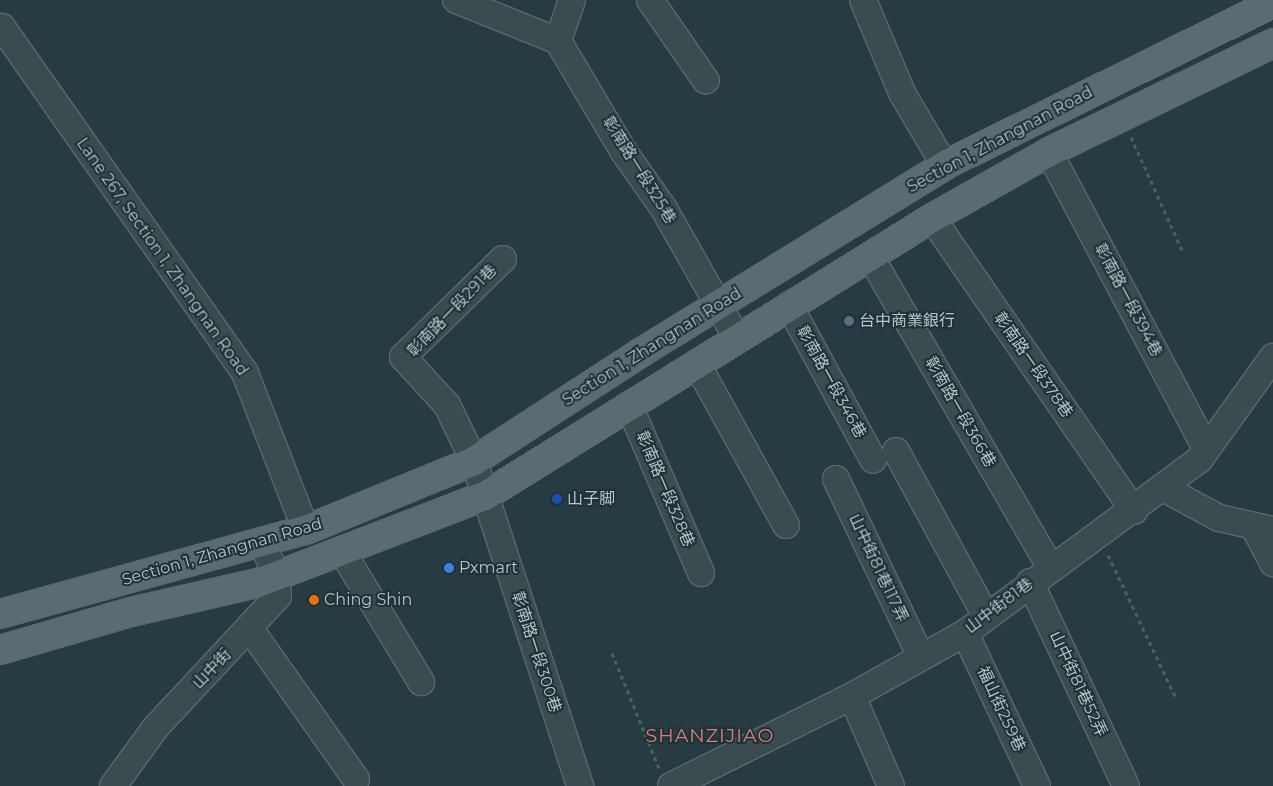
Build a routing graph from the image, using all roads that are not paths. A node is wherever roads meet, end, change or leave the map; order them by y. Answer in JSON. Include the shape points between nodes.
{"nodes":[{"id":1,"x":456,"y":0,"type":"edge"},
{"id":2,"x":572,"y":0,"type":"edge"},
{"id":3,"x":650,"y":0,"type":"edge"},
{"id":4,"x":863,"y":0,"type":"edge"},
{"id":5,"x":1273,"y":3,"type":"edge"},
{"id":6,"x":2,"y":27,"type":"dead end"},
{"id":7,"x":558,"y":41,"type":"junction"},
{"id":8,"x":1273,"y":43,"type":"edge"},
{"id":9,"x":706,"y":81,"type":"dead end"},
{"id":10,"x":1049,"y":152,"type":"junction"},
{"id":11,"x":945,"y":166,"type":"junction"},
{"id":12,"x":932,"y":218,"type":"junction"},
{"id":13,"x":870,"y":256,"type":"junction"},
{"id":14,"x":503,"y":259,"type":"dead end"},
{"id":15,"x":719,"y":304,"type":"junction"},
{"id":16,"x":789,"y":305,"type":"junction"},
{"id":17,"x":737,"y":338,"type":"junction"},
{"id":18,"x":1273,"y":357,"type":"edge"},
{"id":19,"x":697,"y":364,"type":"junction"},
{"id":20,"x":629,"y":406,"type":"junction"},
{"id":21,"x":1206,"y":449,"type":"junction"},
{"id":22,"x":474,"y":461,"type":"junction"},
{"id":23,"x":836,"y":479,"type":"dead end"},
{"id":24,"x":1163,"y":488,"type":"junction"},
{"id":25,"x":485,"y":496,"type":"junction"},
{"id":26,"x":1134,"y":512,"type":"junction"},
{"id":27,"x":786,"y":525,"type":"dead end"},
{"id":28,"x":1264,"y":529,"type":"edge"},
{"id":29,"x":306,"y":530,"type":"junction"},
{"id":30,"x":262,"y":544,"type":"junction"},
{"id":31,"x":343,"y":553,"type":"junction"},
{"id":32,"x":1273,"y":564,"type":"edge"},
{"id":33,"x":701,"y":574,"type":"dead end"},
{"id":34,"x":276,"y":575,"type":"junction"},
{"id":35,"x":1040,"y":575,"type":"junction"},
{"id":36,"x":0,"y":614,"type":"edge"},
{"id":37,"x":986,"y":616,"type":"junction"},
{"id":38,"x":250,"y":629,"type":"junction"},
{"id":39,"x":965,"y":633,"type":"junction"},
{"id":40,"x":0,"y":650,"type":"edge"},
{"id":41,"x":921,"y":657,"type":"junction"},
{"id":42,"x":421,"y":682,"type":"dead end"},
{"id":43,"x":852,"y":696,"type":"junction"},
{"id":44,"x":356,"y":779,"type":"dead end"},
{"id":45,"x":667,"y":782,"type":"edge"},
{"id":46,"x":113,"y":786,"type":"edge"},
{"id":47,"x":580,"y":786,"type":"edge"},
{"id":48,"x":891,"y":786,"type":"edge"},
{"id":49,"x":1037,"y":786,"type":"edge"},
{"id":50,"x":1126,"y":786,"type":"edge"}],
"edges":[{"from":1,"to":7,"type":"street"},
{"from":2,"to":7,"type":"street"},
{"from":3,"to":9,"type":"street"},
{"from":4,"to":11,"type":"street","via":[[902,93]]},
{"from":5,"to":11,"type":"main road","name":"Section 1, Zhangnan Road","via":[[1166,52]]},
{"from":6,"to":29,"type":"street","name":"Lane 267, Section 1, Zhangnan Road","via":[[245,373]]},
{"from":7,"to":15,"type":"street","name":"彰南路一段325巷"},
{"from":8,"to":10,"type":"main road","name":"Section 1, Zhangnan Road"},
{"from":10,"to":12,"type":"main road","name":"Section 1, Zhangnan Road"},
{"from":10,"to":21,"type":"street","name":"彰南路一段394巷"},
{"from":11,"to":15,"type":"main road","name":"Section 1, Zhangnan Road"},
{"from":12,"to":13,"type":"main road","name":"Section 1, Zhangnan Road"},
{"from":12,"to":26,"type":"street","name":"彰南路一段378巷"},
{"from":13,"to":16,"type":"main road","name":"Section 1, Zhangnan Road"},
{"from":13,"to":35,"type":"street","name":"彰南路一段366巷"},
{"from":14,"to":22,"type":"street","name":"彰南路一段291巷","via":[[404,357],[447,405]]},
{"from":15,"to":17,"type":"street","name":"彰南路一段325巷"},
{"from":15,"to":22,"type":"main road","name":"Section 1, Zhangnan Road"},
{"from":16,"to":17,"type":"main road","name":"Section 1, Zhangnan Road"},
{"from":16,"to":37,"type":"street","name":"彰南路一段346巷"},
{"from":17,"to":19,"type":"main road","name":"Section 1, Zhangnan Road"},
{"from":18,"to":21,"type":"street","name":"山中街81巷"},
{"from":19,"to":20,"type":"main road","name":"Section 1, Zhangnan Road"},
{"from":19,"to":27,"type":"street"},
{"from":20,"to":25,"type":"main road","name":"Section 1, Zhangnan Road"},
{"from":20,"to":33,"type":"street","name":"彰南路一段328巷"},
{"from":21,"to":24,"type":"street","name":"山中街81巷"},
{"from":22,"to":25,"type":"street","name":"彰南路一段300巷"},
{"from":22,"to":29,"type":"main road","name":"Section 1, Zhangnan Road"},
{"from":23,"to":41,"type":"street","name":"山中街81巷117弄"},
{"from":24,"to":26,"type":"street","name":"山中街81巷"},
{"from":24,"to":28,"type":"street","via":[[1219,518]]},
{"from":25,"to":31,"type":"main road","name":"Section 1, Zhangnan Road"},
{"from":25,"to":47,"type":"street","name":"彰南路一段300巷"},
{"from":26,"to":35,"type":"street","name":"山中街81巷"},
{"from":28,"to":32,"type":"street"},
{"from":29,"to":30,"type":"main road","name":"Section 1, Zhangnan Road"},
{"from":30,"to":34,"type":"street","name":"山中街"},
{"from":30,"to":36,"type":"main road","name":"Section 1, Zhangnan Road"},
{"from":31,"to":34,"type":"main road","name":"Section 1, Zhangnan Road"},
{"from":31,"to":42,"type":"street"},
{"from":34,"to":38,"type":"street","name":"山中街","via":[[278,596]]},
{"from":34,"to":40,"type":"main road","name":"Section 1, Zhangnan Road"},
{"from":35,"to":37,"type":"street","name":"山中街81巷"},
{"from":35,"to":50,"type":"street","name":"山中街81巷52弄"},
{"from":37,"to":39,"type":"street","name":"山中街81巷"},
{"from":38,"to":44,"type":"street"},
{"from":38,"to":46,"type":"street","name":"山中街","via":[[156,727]]},
{"from":39,"to":41,"type":"street","name":"山中街81巷"},
{"from":39,"to":49,"type":"street","name":"福山街259巷"},
{"from":41,"to":43,"type":"street","name":"山中街81巷"},
{"from":43,"to":45,"type":"street","name":"山中街81巷"},
{"from":43,"to":48,"type":"street"}]}
